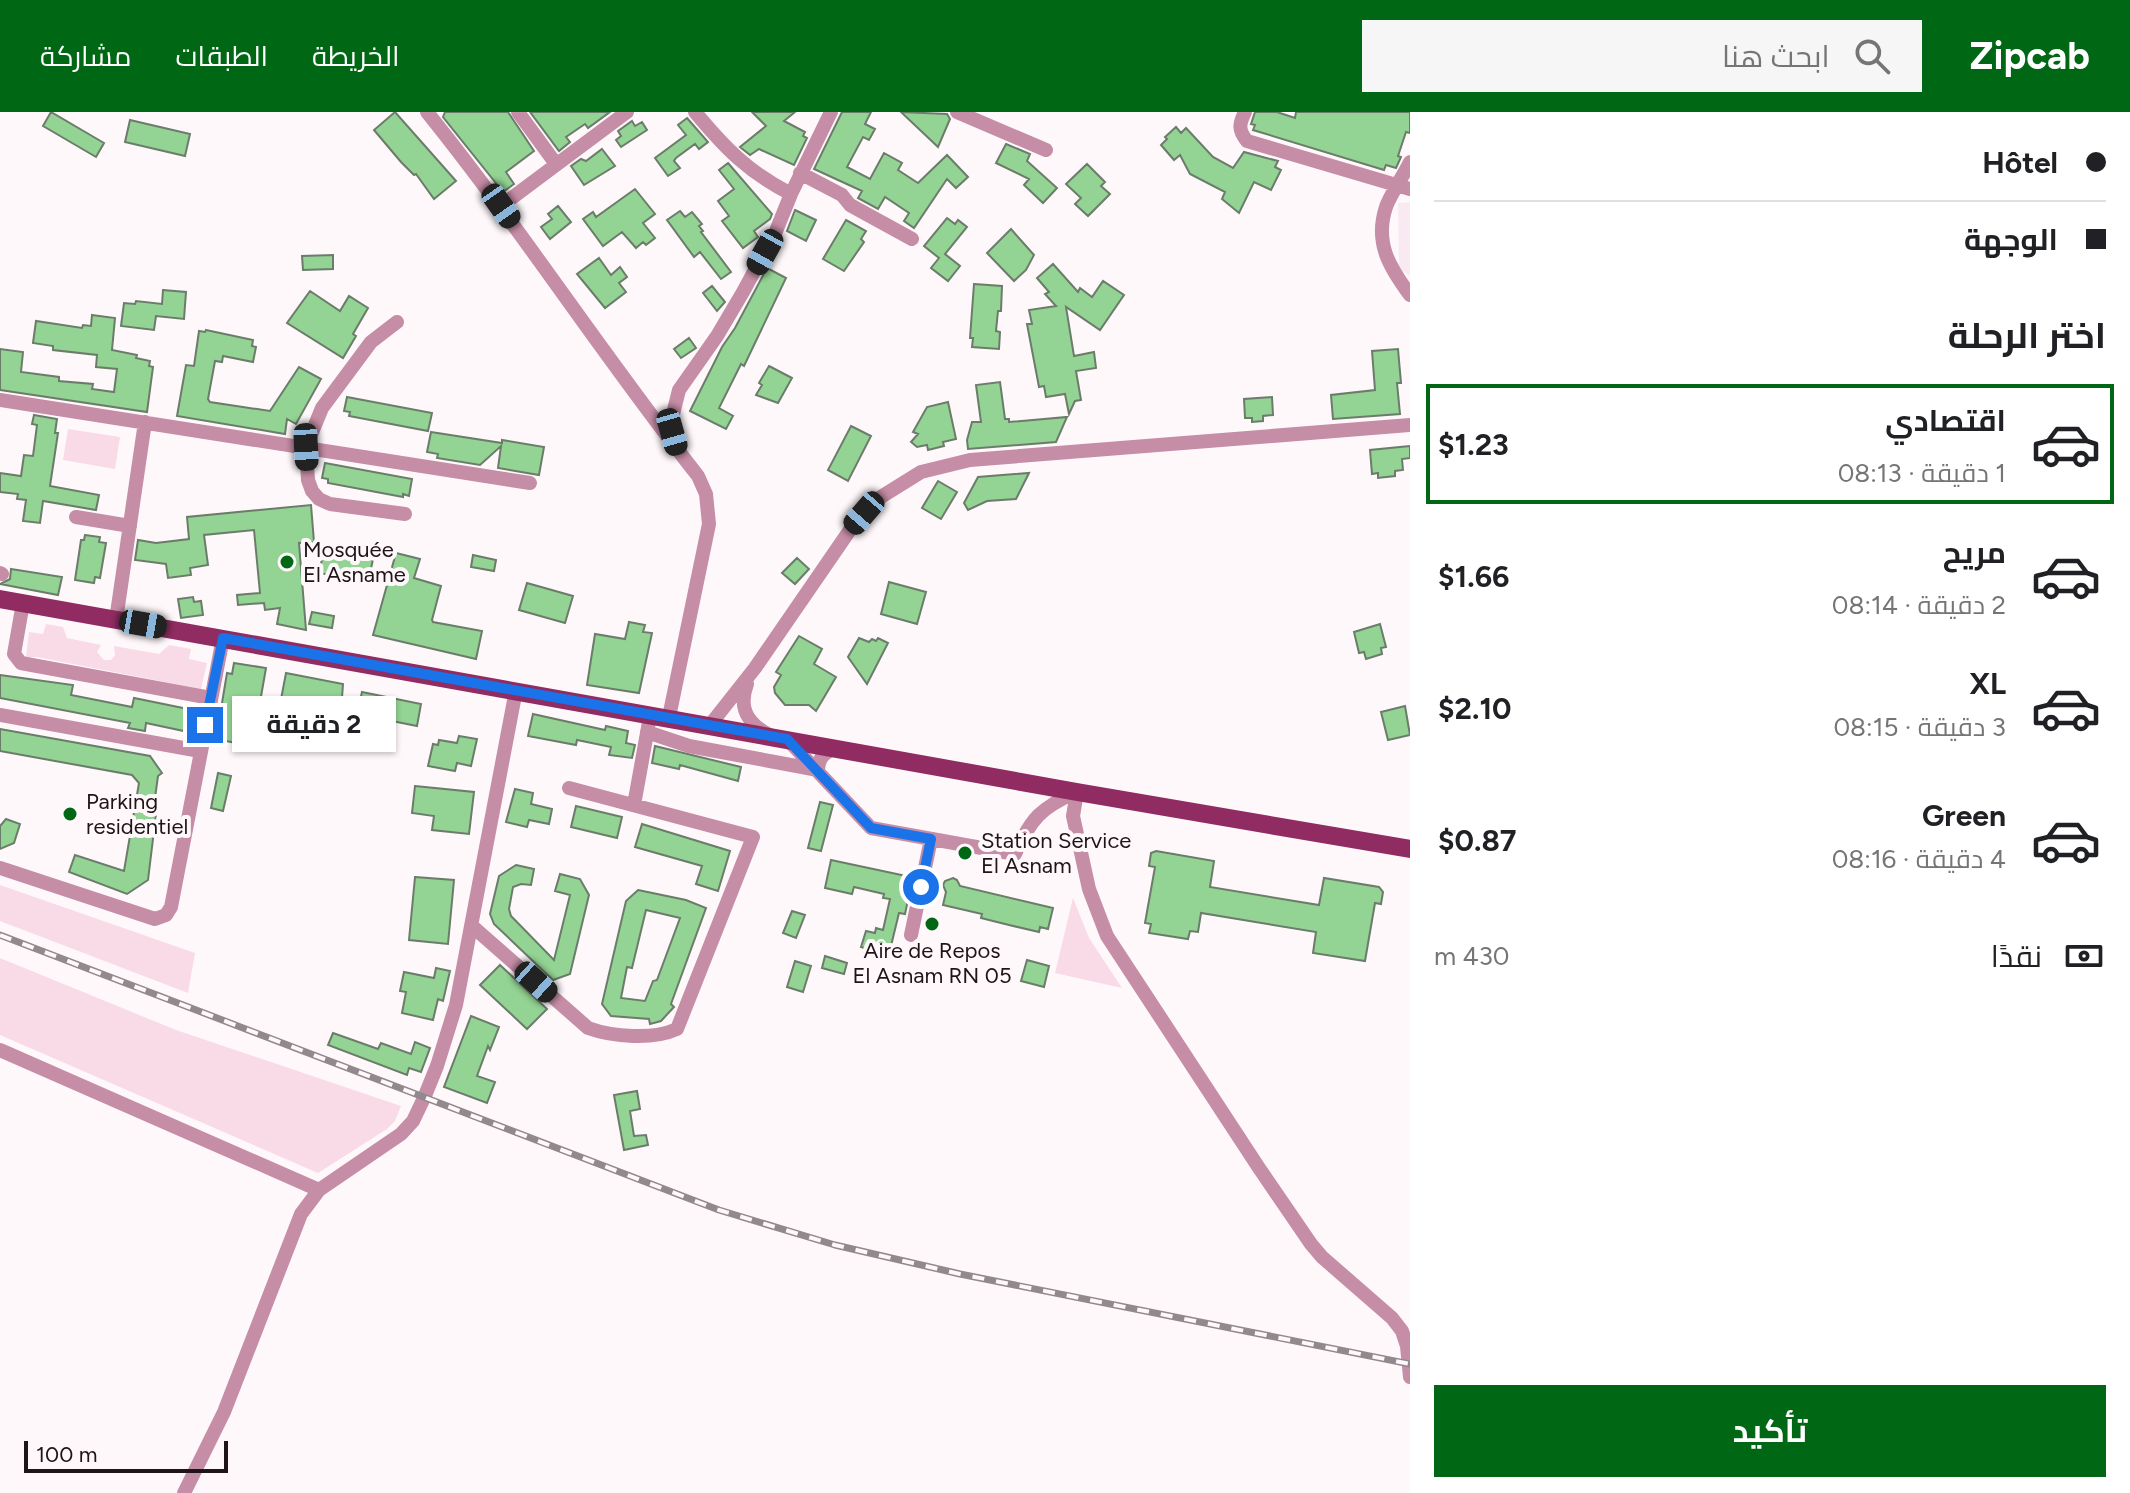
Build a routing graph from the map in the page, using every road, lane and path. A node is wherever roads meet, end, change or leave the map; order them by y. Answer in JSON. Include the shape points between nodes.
{"nodes":[{"id":1,"x":427,"y":112,"type":"edge"},
{"id":2,"x":518,"y":112,"type":"edge"},
{"id":3,"x":627,"y":112,"type":"edge"},
{"id":4,"x":695,"y":112,"type":"edge"},
{"id":5,"x":831,"y":112,"type":"edge"},
{"id":6,"x":957,"y":112,"type":"edge"},
{"id":7,"x":1245,"y":112,"type":"edge"},
{"id":8,"x":608,"y":117,"type":"edge"},
{"id":9,"x":1046,"y":150,"type":"dead end"},
{"id":10,"x":1410,"y":162,"type":"edge"},
{"id":11,"x":556,"y":164,"type":"junction"},
{"id":12,"x":800,"y":173,"type":"junction"},
{"id":13,"x":1404,"y":188,"type":"edge"},
{"id":14,"x":791,"y":194,"type":"junction"},
{"id":15,"x":501,"y":206,"type":"junction"},
{"id":16,"x":912,"y":239,"type":"dead end"},
{"id":17,"x":1410,"y":295,"type":"edge"},
{"id":18,"x":397,"y":322,"type":"dead end"},
{"id":19,"x":639,"y":399,"type":"junction"},
{"id":20,"x":0,"y":400,"type":"edge"},
{"id":21,"x":675,"y":401,"type":"junction"},
{"id":22,"x":145,"y":422,"type":"junction"},
{"id":23,"x":1410,"y":425,"type":"edge"},
{"id":24,"x":306,"y":447,"type":"junction"},
{"id":25,"x":677,"y":449,"type":"junction"},
{"id":26,"x":530,"y":483,"type":"dead end"},
{"id":27,"x":405,"y":514,"type":"dead end"},
{"id":28,"x":76,"y":517,"type":"dead end"},
{"id":29,"x":130,"y":526,"type":"junction"},
{"id":30,"x":0,"y":599,"type":"edge"},
{"id":31,"x":23,"y":603,"type":"junction"},
{"id":32,"x":116,"y":620,"type":"junction"},
{"id":33,"x":223,"y":638,"type":"junction"},
{"id":34,"x":755,"y":668,"type":"junction"},
{"id":35,"x":516,"y":690,"type":"junction"},
{"id":36,"x":211,"y":698,"type":"junction"},
{"id":37,"x":0,"y":715,"type":"edge"},
{"id":38,"x":655,"y":721,"type":"junction"},
{"id":39,"x":710,"y":725,"type":"junction"},
{"id":40,"x":780,"y":738,"type":"junction"},
{"id":41,"x":835,"y":748,"type":"junction"},
{"id":42,"x":200,"y":751,"type":"junction"},
{"id":43,"x":818,"y":770,"type":"junction"},
{"id":44,"x":1014,"y":780,"type":"junction"},
{"id":45,"x":569,"y":788,"type":"dead end"},
{"id":46,"x":1077,"y":792,"type":"junction"},
{"id":47,"x":634,"y":805,"type":"junction"},
{"id":48,"x":1041,"y":810,"type":"junction"},
{"id":49,"x":931,"y":839,"type":"junction"},
{"id":50,"x":1410,"y":849,"type":"edge"},
{"id":51,"x":0,"y":868,"type":"edge"},
{"id":52,"x":472,"y":926,"type":"junction"},
{"id":53,"x":911,"y":935,"type":"dead end"},
{"id":54,"x":0,"y":1050,"type":"edge"},
{"id":55,"x":319,"y":1190,"type":"junction"},
{"id":56,"x":1410,"y":1377,"type":"edge"},
{"id":57,"x":184,"y":1493,"type":"edge"}],
"edges":[{"from":1,"to":15,"type":"street"},
{"from":2,"to":11,"type":"street"},
{"from":3,"to":8,"type":"street"},
{"from":4,"to":14,"type":"street","via":[[760,178]]},
{"from":5,"to":12,"type":"street"},
{"from":6,"to":9,"type":"street"},
{"from":7,"to":13,"type":"street","via":[[1240,133],[1247,141]]},
{"from":8,"to":11,"type":"street"},
{"from":10,"to":13,"type":"street"},
{"from":11,"to":15,"type":"street"},
{"from":12,"to":14,"type":"street"},
{"from":12,"to":16,"type":"street"},
{"from":13,"to":17,"type":"street","via":[[1385,208],[1385,254]]},
{"from":14,"to":21,"type":"street","via":[[743,292]]},
{"from":15,"to":19,"type":"street"},
{"from":18,"to":24,"type":"street","via":[[371,342],[322,408]]},
{"from":19,"to":21,"type":"street","via":[[653,407]]},
{"from":19,"to":25,"type":"street"},
{"from":20,"to":22,"type":"street"},
{"from":21,"to":25,"type":"street","via":[[672,432]]},
{"from":22,"to":24,"type":"street"},
{"from":22,"to":29,"type":"street"},
{"from":23,"to":34,"type":"street","via":[[970,460],[921,472],[876,500],[852,527]]},
{"from":24,"to":26,"type":"street"},
{"from":24,"to":27,"type":"street","via":[[308,480],[319,499]]},
{"from":25,"to":38,"type":"street","via":[[706,494],[709,524]]},
{"from":28,"to":29,"type":"street"},
{"from":29,"to":32,"type":"street"},
{"from":30,"to":31,"type":"main road"},
{"from":31,"to":32,"type":"main road"},
{"from":31,"to":36,"type":"street","via":[[14,654],[21,663]]},
{"from":32,"to":33,"type":"main road"},
{"from":33,"to":35,"type":"main road"},
{"from":33,"to":36,"type":"street"},
{"from":34,"to":39,"type":"street"},
{"from":34,"to":40,"type":"street","via":[[742,699],[744,712],[760,730]]},
{"from":35,"to":38,"type":"main road"},
{"from":35,"to":52,"type":"street"},
{"from":36,"to":42,"type":"street"},
{"from":37,"to":42,"type":"street"},
{"from":38,"to":39,"type":"main road"},
{"from":38,"to":43,"type":"street","via":[[689,746]]},
{"from":38,"to":47,"type":"street"},
{"from":39,"to":40,"type":"main road"},
{"from":40,"to":41,"type":"main road"},
{"from":40,"to":43,"type":"street"},
{"from":41,"to":43,"type":"street","via":[[823,754]]},
{"from":41,"to":44,"type":"main road"},
{"from":42,"to":51,"type":"street","via":[[166,915],[155,919]]},
{"from":43,"to":49,"type":"street","via":[[871,828]]},
{"from":44,"to":46,"type":"main road"},
{"from":44,"to":48,"type":"street","via":[[1037,798]]},
{"from":45,"to":47,"type":"street"},
{"from":46,"to":48,"type":"street"},
{"from":46,"to":50,"type":"main road"},
{"from":46,"to":56,"type":"street","via":[[1073,816],[1089,889],[1107,936],[1311,1244],[1402,1331]]},
{"from":47,"to":52,"type":"street","via":[[753,837],[677,1029],[664,1034],[603,1034],[588,1028]]},
{"from":48,"to":49,"type":"street","via":[[1015,854]]},
{"from":49,"to":53,"type":"street"},
{"from":52,"to":55,"type":"street","via":[[456,1005],[413,1121]]},
{"from":54,"to":55,"type":"street"},
{"from":55,"to":57,"type":"street","via":[[301,1214],[224,1412]]}]}
